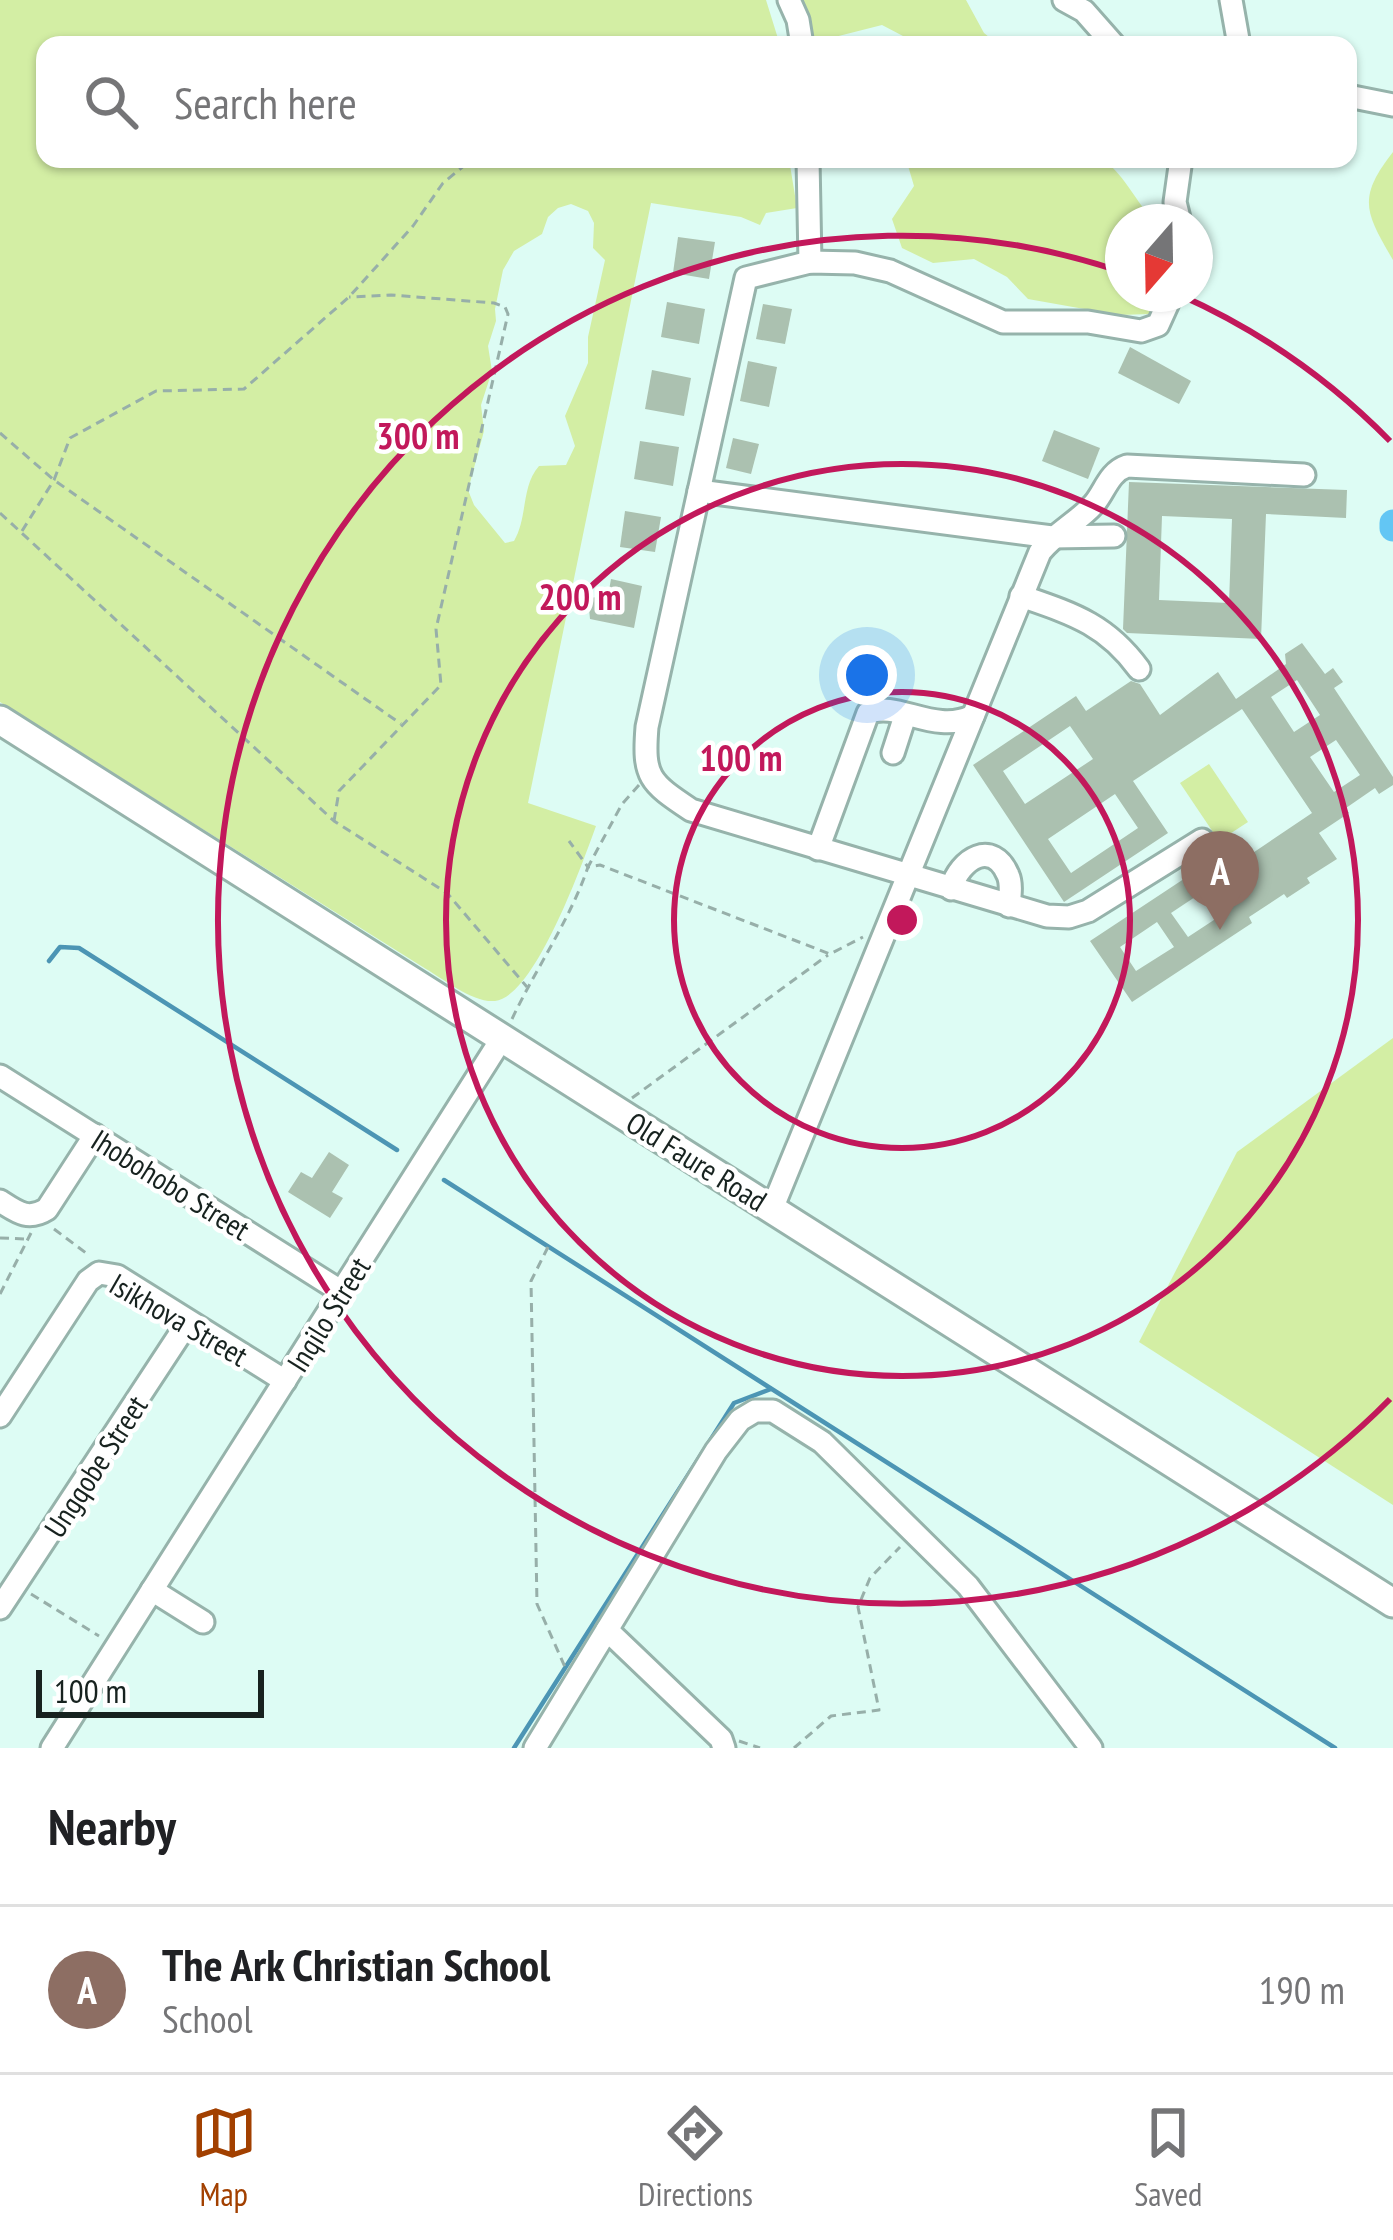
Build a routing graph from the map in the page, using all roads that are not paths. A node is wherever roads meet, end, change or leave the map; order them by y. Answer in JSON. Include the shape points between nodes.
{"nodes":[{"id":1,"x":789,"y":0,"type":"edge"},
{"id":2,"x":1064,"y":0,"type":"edge"},
{"id":3,"x":1231,"y":0,"type":"edge"},
{"id":4,"x":801,"y":36,"type":"edge"},
{"id":5,"x":1106,"y":36,"type":"edge"},
{"id":6,"x":1237,"y":36,"type":"edge"},
{"id":7,"x":1357,"y":98,"type":"edge"},
{"id":8,"x":1393,"y":105,"type":"edge"},
{"id":9,"x":808,"y":168,"type":"edge"},
{"id":10,"x":1180,"y":168,"type":"edge"},
{"id":11,"x":1176,"y":204,"type":"edge"},
{"id":12,"x":810,"y":262,"type":"junction"},
{"id":13,"x":1164,"y":312,"type":"edge"},
{"id":14,"x":1304,"y":475,"type":"dead end"},
{"id":15,"x":699,"y":491,"type":"junction"},
{"id":16,"x":1114,"y":536,"type":"dead end"},
{"id":17,"x":1052,"y":537,"type":"junction"},
{"id":18,"x":1021,"y":596,"type":"junction"},
{"id":19,"x":1139,"y":670,"type":"dead end"},
{"id":20,"x":905,"y":716,"type":"junction"},
{"id":21,"x":973,"y":716,"type":"junction"},
{"id":22,"x":0,"y":720,"type":"edge"},
{"id":23,"x":944,"y":724,"type":"junction"},
{"id":24,"x":962,"y":744,"type":"junction"},
{"id":25,"x":893,"y":753,"type":"dead end"},
{"id":26,"x":1202,"y":840,"type":"dead end"},
{"id":27,"x":818,"y":849,"type":"junction"},
{"id":28,"x":910,"y":877,"type":"junction"},
{"id":29,"x":951,"y":889,"type":"junction"},
{"id":30,"x":1009,"y":906,"type":"junction"},
{"id":31,"x":502,"y":1038,"type":"junction"},
{"id":32,"x":0,"y":1076,"type":"edge"},
{"id":33,"x":95,"y":1135,"type":"junction"},
{"id":34,"x":0,"y":1201,"type":"edge"},
{"id":35,"x":772,"y":1209,"type":"junction"},
{"id":36,"x":342,"y":1292,"type":"junction"},
{"id":37,"x":188,"y":1322,"type":"junction"},
{"id":38,"x":285,"y":1381,"type":"junction"},
{"id":39,"x":0,"y":1416,"type":"edge"},
{"id":40,"x":152,"y":1590,"type":"junction"},
{"id":41,"x":1393,"y":1603,"type":"edge"},
{"id":42,"x":0,"y":1608,"type":"edge"},
{"id":43,"x":203,"y":1622,"type":"dead end"},
{"id":44,"x":607,"y":1630,"type":"junction"},
{"id":45,"x":52,"y":1748,"type":"edge"},
{"id":46,"x":535,"y":1748,"type":"edge"},
{"id":47,"x":727,"y":1748,"type":"edge"},
{"id":48,"x":1090,"y":1748,"type":"edge"}],
"edges":[{"from":1,"to":4,"type":"street"},
{"from":2,"to":5,"type":"street"},
{"from":3,"to":6,"type":"street"},
{"from":7,"to":8,"type":"street"},
{"from":9,"to":12,"type":"street"},
{"from":10,"to":11,"type":"street"},
{"from":12,"to":13,"type":"street","via":[[890,271],[1019,324],[1148,331]]},
{"from":12,"to":15,"type":"street","via":[[755,273],[742,286]]},
{"from":14,"to":17,"type":"street","via":[[1126,466],[1088,511]]},
{"from":15,"to":17,"type":"street"},
{"from":15,"to":27,"type":"street","via":[[647,727],[648,775],[691,810]]},
{"from":16,"to":17,"type":"street"},
{"from":17,"to":18,"type":"street"},
{"from":18,"to":19,"type":"street","via":[[1118,640]]},
{"from":18,"to":21,"type":"street"},
{"from":20,"to":23,"type":"street"},
{"from":20,"to":25,"type":"street"},
{"from":20,"to":27,"type":"street","via":[[868,713]]},
{"from":21,"to":23,"type":"street"},
{"from":21,"to":24,"type":"street"},
{"from":22,"to":31,"type":"main road","name":"Old Faure Road"},
{"from":23,"to":24,"type":"street"},
{"from":24,"to":28,"type":"street"},
{"from":26,"to":30,"type":"street","via":[[1079,915]]},
{"from":27,"to":28,"type":"street"},
{"from":28,"to":29,"type":"street"},
{"from":28,"to":35,"type":"street"},
{"from":29,"to":30,"type":"street"},
{"from":29,"to":30,"type":"street","via":[[964,862],[988,858],[1008,874]]},
{"from":31,"to":35,"type":"main road","name":"Old Faure Road"},
{"from":31,"to":36,"type":"street","name":"Inqilo Street"},
{"from":32,"to":33,"type":"street","name":"Ihobohobo Street"},
{"from":33,"to":34,"type":"street","via":[[38,1218]]},
{"from":33,"to":36,"type":"street","name":"Ihobohobo Street"},
{"from":35,"to":41,"type":"main road","name":"Old Faure Road"},
{"from":36,"to":38,"type":"street","name":"Inqilo Street"},
{"from":37,"to":38,"type":"street","name":"Isikhova Street"},
{"from":37,"to":39,"type":"street","name":"Isikhova Street","via":[[117,1276],[98,1273]]},
{"from":37,"to":42,"type":"street","name":"Ungqobe Street"},
{"from":38,"to":40,"type":"street","name":"Inqilo Street"},
{"from":40,"to":43,"type":"street"},
{"from":40,"to":45,"type":"street","name":"Inqilo Street"},
{"from":44,"to":46,"type":"street"},
{"from":44,"to":47,"type":"street"},
{"from":44,"to":48,"type":"street","via":[[716,1451],[740,1420],[772,1411],[822,1442],[968,1586]]}]}
